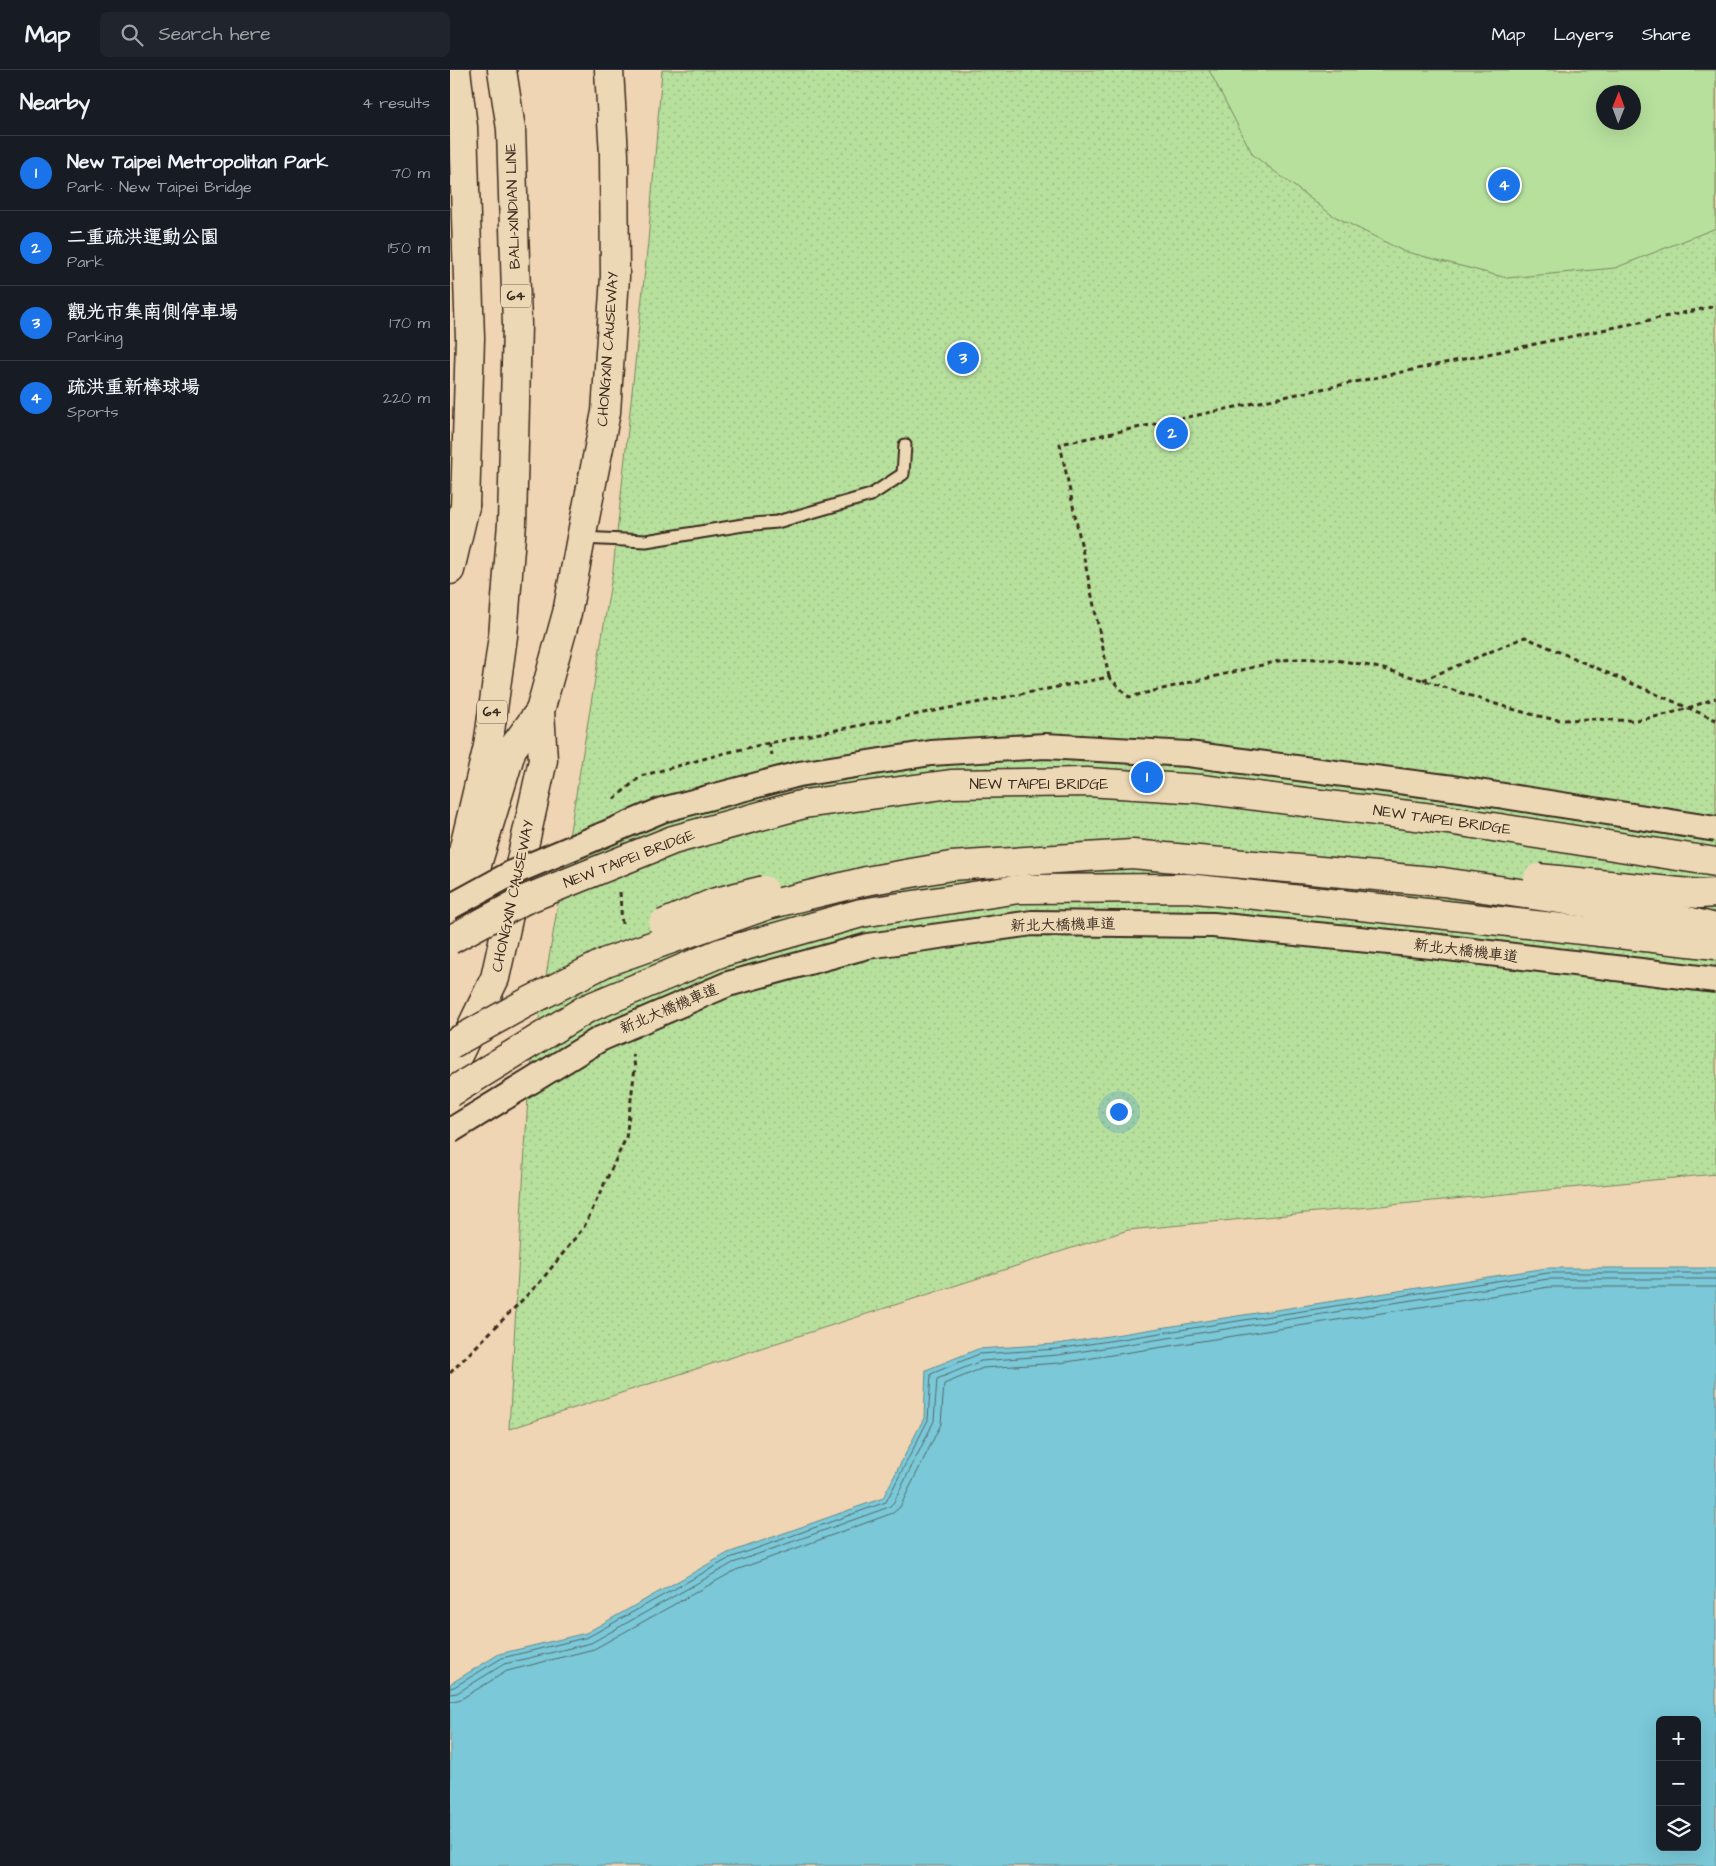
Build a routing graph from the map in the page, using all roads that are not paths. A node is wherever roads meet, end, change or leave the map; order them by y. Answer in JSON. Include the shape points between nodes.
{"nodes":[{"id":1,"x":456,"y":70,"type":"edge"},
{"id":2,"x":502,"y":70,"type":"edge"},
{"id":3,"x":609,"y":70,"type":"edge"},
{"id":4,"x":905,"y":445,"type":"dead end"},
{"id":5,"x":580,"y":538,"type":"junction"},
{"id":6,"x":450,"y":570,"type":"edge"},
{"id":7,"x":540,"y":711,"type":"junction"},
{"id":8,"x":1716,"y":829,"type":"edge"},
{"id":9,"x":1716,"y":862,"type":"edge"},
{"id":10,"x":1716,"y":893,"type":"edge"},
{"id":11,"x":450,"y":897,"type":"edge"},
{"id":12,"x":450,"y":908,"type":"edge"},
{"id":13,"x":1716,"y":928,"type":"edge"},
{"id":14,"x":450,"y":934,"type":"edge"},
{"id":15,"x":450,"y":940,"type":"edge"},
{"id":16,"x":1716,"y":945,"type":"edge"},
{"id":17,"x":1716,"y":980,"type":"edge"},
{"id":18,"x":450,"y":1029,"type":"edge"},
{"id":19,"x":450,"y":1045,"type":"edge"},
{"id":20,"x":450,"y":1072,"type":"edge"},
{"id":21,"x":450,"y":1093,"type":"edge"},
{"id":22,"x":450,"y":1131,"type":"edge"}],
"edges":[{"from":1,"to":6,"type":"main road","bridge":true,"via":[[463,127],[470,338],[465,506]]},
{"from":2,"to":11,"type":"main road","name":"BALI-XINDIAN LINE","number":"64","via":[[511,130],[517,325],[512,523],[503,636],[488,746]]},
{"from":3,"to":5,"type":"main road","name":"CHONGXIN CAUSEWAY","via":[[614,155],[615,277],[606,412]]},
{"from":4,"to":5,"type":"lane","via":[[903,474],[871,495],[777,522],[743,524],[646,541]]},
{"from":5,"to":7,"type":"main road","name":"CHONGXIN CAUSEWAY","via":[[567,613]]},
{"from":7,"to":14,"type":"main road","name":"CHONGXIN CAUSEWAY","via":[[512,749],[472,881]]},
{"from":7,"to":20,"type":"main road","name":"CHONGXIN CAUSEWAY","via":[[543,760],[495,978]]},
{"from":8,"to":12,"type":"street","bridge":true,"via":[[1453,788],[1188,754],[1045,746],[931,753],[799,774],[662,810],[512,873]]},
{"from":9,"to":15,"type":"main road","name":"NEW TAIPEI BRIDGE","bridge":true,"via":[[1448,820],[1201,789],[1087,782],[951,784],[804,804],[674,840],[524,900]]},
{"from":10,"to":18,"type":"main road","bridge":true,"via":[[1173,843],[1016,845],[862,864],[716,902],[584,956]]},
{"from":13,"to":19,"type":"main road","bridge":true,"via":[[1655,913],[1443,882],[1132,854],[951,866],[866,881],[768,905],[615,959]]},
{"from":16,"to":21,"type":"main road","bridge":true,"via":[[1187,888],[1019,889],[861,913],[720,953],[586,1009]]},
{"from":17,"to":22,"type":"street","name":"新北大橋機車道","bridge":true,"via":[[1431,946],[1213,925],[1032,923],[868,946],[728,984],[600,1039]]}]}
